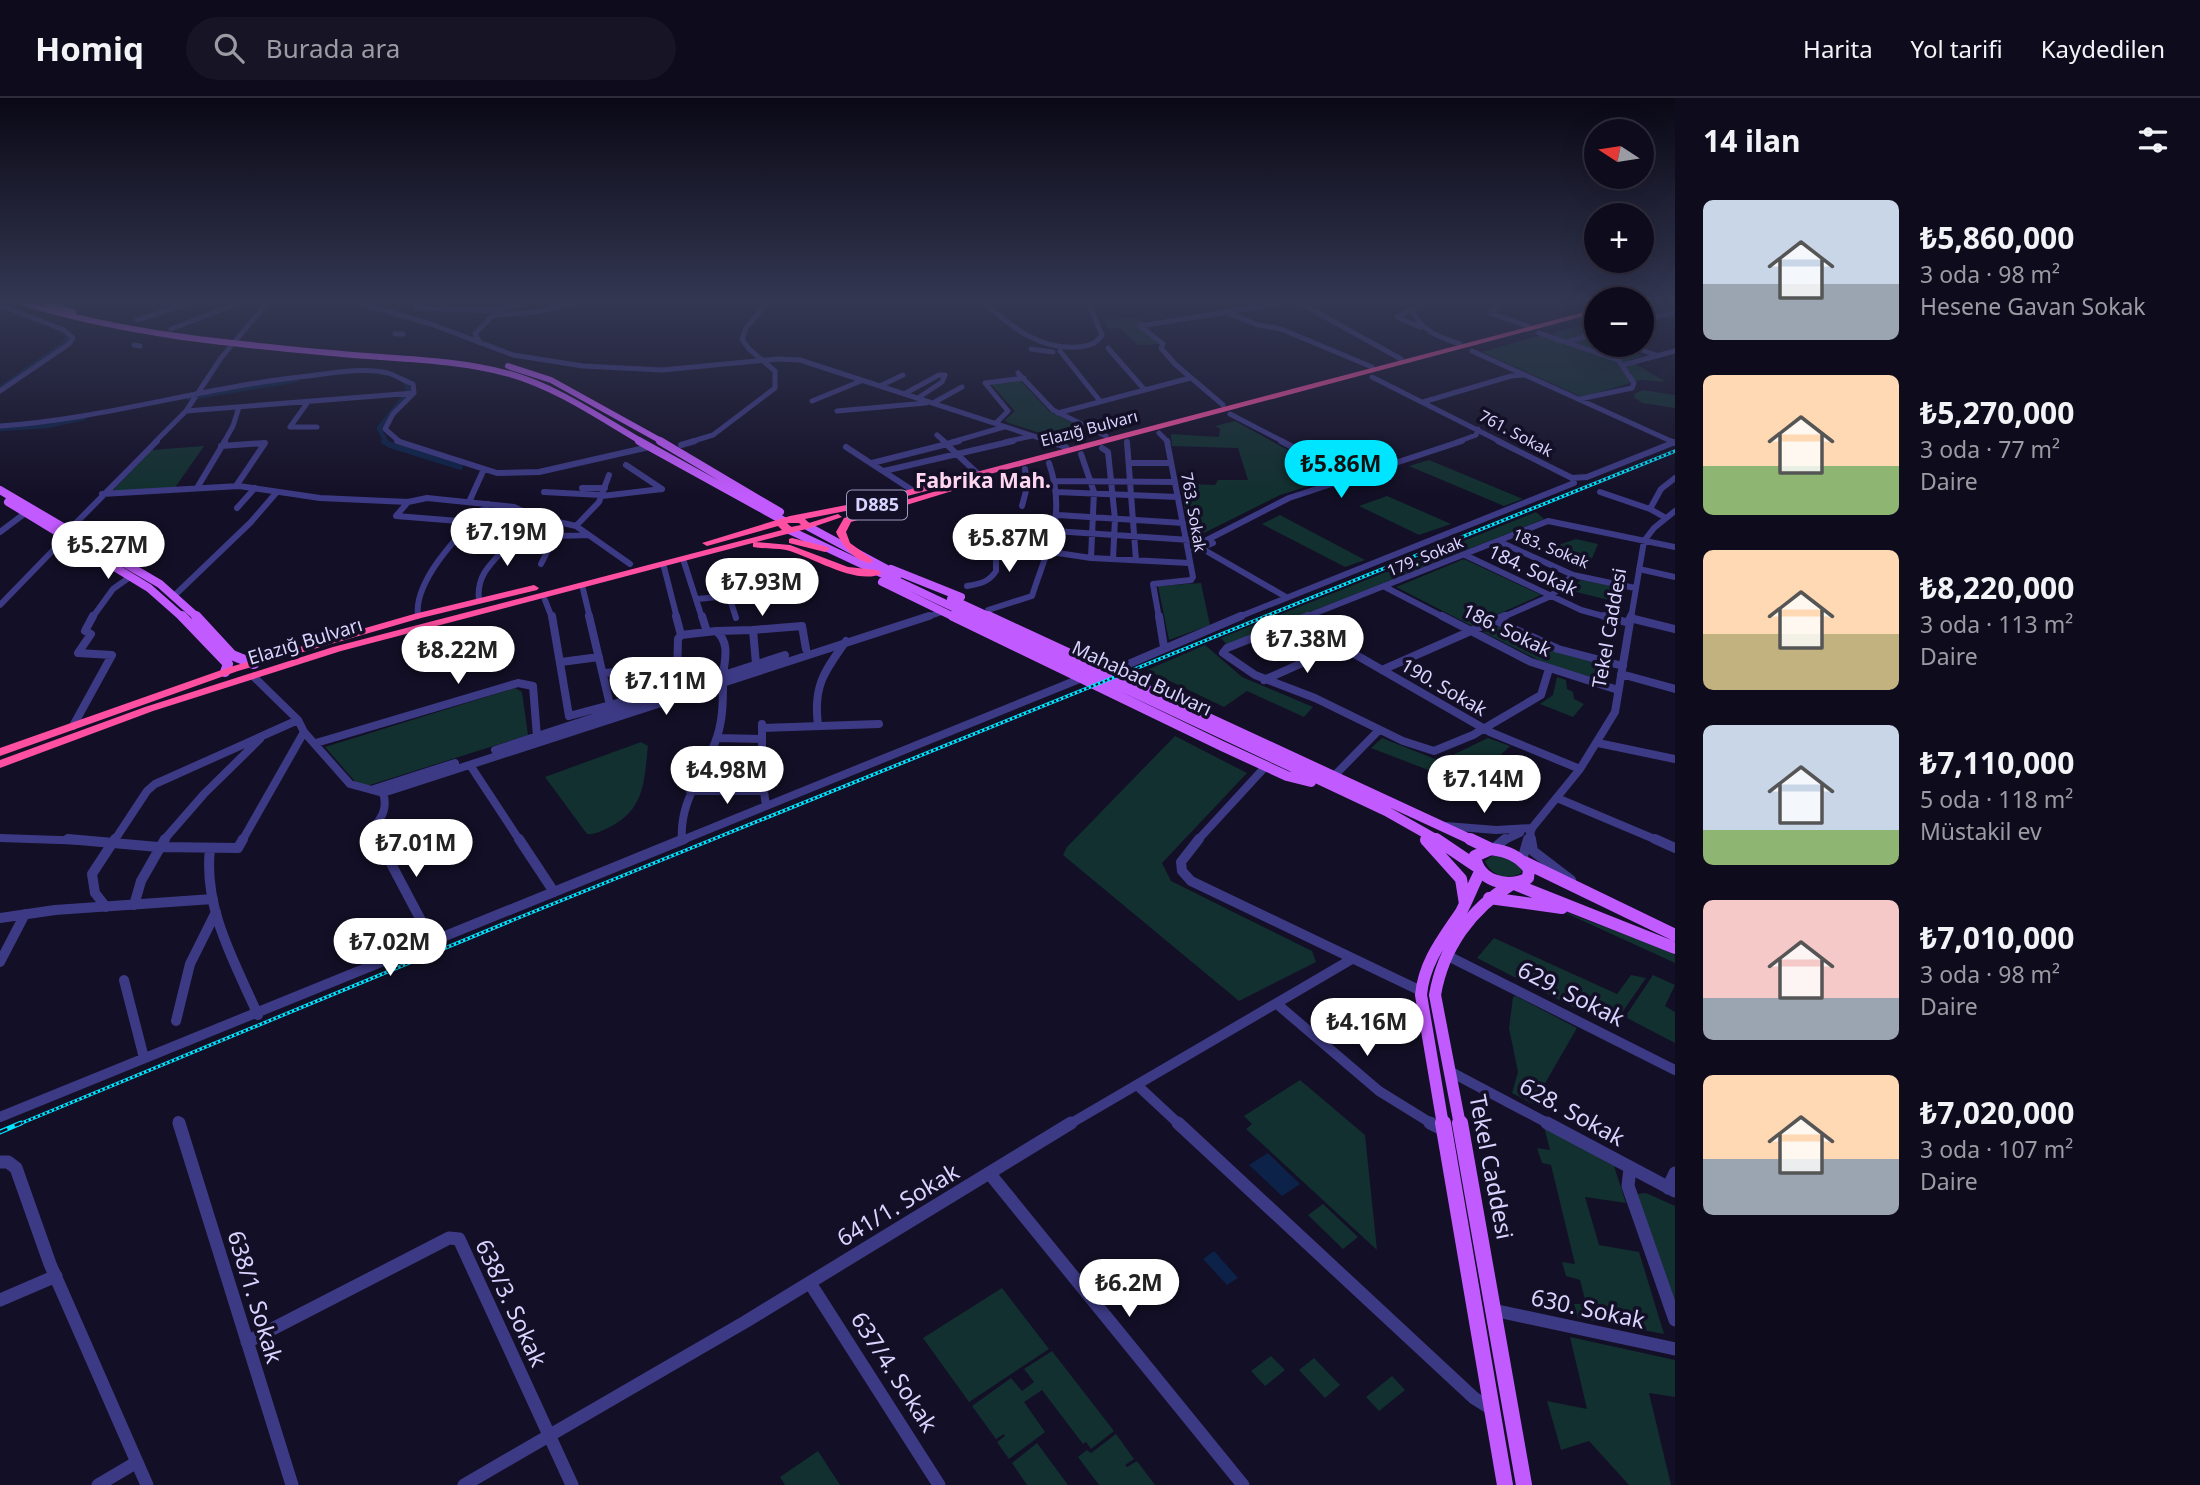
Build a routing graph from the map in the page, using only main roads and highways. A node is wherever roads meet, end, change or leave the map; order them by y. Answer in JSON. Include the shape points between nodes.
{"nodes":[{"id":1,"x":481,"y":368,"type":"edge"},
{"id":2,"x":511,"y":368,"type":"edge"},
{"id":3,"x":1369,"y":368,"type":"edge"},
{"id":4,"x":1386,"y":368,"type":"edge"},
{"id":5,"x":1391,"y":368,"type":"edge"},
{"id":6,"x":1408,"y":368,"type":"edge"},
{"id":7,"x":640,"y":428,"type":"junction"},
{"id":8,"x":624,"y":432,"type":"junction"},
{"id":9,"x":978,"y":474,"type":"junction"},
{"id":10,"x":998,"y":476,"type":"junction"},
{"id":11,"x":948,"y":486,"type":"junction"},
{"id":12,"x":0,"y":490,"type":"edge"},
{"id":13,"x":0,"y":498,"type":"edge"},
{"id":14,"x":826,"y":517,"type":"junction"},
{"id":15,"x":788,"y":523,"type":"junction"},
{"id":16,"x":807,"y":526,"type":"junction"},
{"id":17,"x":66,"y":535,"type":"junction"},
{"id":18,"x":824,"y":536,"type":"junction"},
{"id":19,"x":809,"y":540,"type":"junction"},
{"id":20,"x":729,"y":546,"type":"junction"},
{"id":21,"x":825,"y":548,"type":"junction"},
{"id":22,"x":869,"y":561,"type":"junction"},
{"id":23,"x":877,"y":573,"type":"junction"},
{"id":24,"x":560,"y":586,"type":"junction"},
{"id":25,"x":508,"y":607,"type":"junction"},
{"id":26,"x":254,"y":664,"type":"junction"},
{"id":27,"x":225,"y":672,"type":"junction"},
{"id":28,"x":0,"y":754,"type":"edge"},
{"id":29,"x":0,"y":764,"type":"edge"},
{"id":30,"x":0,"y":770,"type":"edge"},
{"id":31,"x":1334,"y":781,"type":"junction"},
{"id":32,"x":1405,"y":822,"type":"junction"},
{"id":33,"x":1492,"y":849,"type":"junction"},
{"id":34,"x":1523,"y":861,"type":"junction"},
{"id":35,"x":1478,"y":869,"type":"junction"},
{"id":36,"x":1513,"y":884,"type":"junction"},
{"id":37,"x":1489,"y":898,"type":"junction"},
{"id":38,"x":1465,"y":904,"type":"junction"},
{"id":39,"x":1590,"y":913,"type":"junction"},
{"id":40,"x":1675,"y":933,"type":"edge"},
{"id":41,"x":1675,"y":948,"type":"edge"},
{"id":42,"x":1527,"y":1482,"type":"edge"},
{"id":43,"x":1506,"y":1485,"type":"edge"}],
"edges":[{"from":1,"to":8,"type":"main road","via":[[527,379]]},
{"from":2,"to":7,"type":"main road","via":[[551,380]]},
{"from":3,"to":9,"type":"highway","via":[[1014,460]]},
{"from":4,"to":9,"type":"highway","name":"Elazığ Bulvarı","number":"D885"},
{"from":5,"to":11,"type":"highway","name":"Elazığ Bulvarı","number":"D885"},
{"from":6,"to":10,"type":"highway"},
{"from":7,"to":8,"type":"main road"},
{"from":7,"to":15,"type":"main road"},
{"from":8,"to":15,"type":"main road"},
{"from":9,"to":14,"type":"highway","name":"Elazığ Bulvarı","number":"D885"},
{"from":10,"to":11,"type":"highway"},
{"from":10,"to":22,"type":"highway","via":[[847,520],[841,532],[844,542]]},
{"from":11,"to":14,"type":"highway","name":"Elazığ Bulvarı","number":"D885"},
{"from":12,"to":17,"type":"main road"},
{"from":13,"to":17,"type":"main road"},
{"from":14,"to":15,"type":"highway","name":"Elazığ Bulvarı","number":"D885"},
{"from":14,"to":16,"type":"highway","name":"Elazığ Bulvarı","number":"D885"},
{"from":15,"to":16,"type":"highway"},
{"from":15,"to":19,"type":"main road","name":"Mahabad Bulvarı"},
{"from":15,"to":20,"type":"highway","name":"Elazığ Bulvarı","number":"D885"},
{"from":15,"to":24,"type":"highway","name":"Elazığ Bulvarı","number":"D885"},
{"from":16,"to":18,"type":"main road","name":"Mahabad Bulvarı"},
{"from":17,"to":26,"type":"main road","via":[[175,595],[232,655]]},
{"from":17,"to":27,"type":"main road","via":[[172,606],[228,664]]},
{"from":18,"to":19,"type":"main road","via":[[810,534]]},
{"from":18,"to":22,"type":"main road","name":"Mahabad Bulvarı"},
{"from":19,"to":21,"type":"main road","name":"Mahabad Bulvarı"},
{"from":20,"to":21,"type":"highway","via":[[780,540]]},
{"from":20,"to":24,"type":"highway","name":"Elazığ Bulvarı","number":"D885"},
{"from":21,"to":23,"type":"main road","name":"Mahabad Bulvarı"},
{"from":22,"to":31,"type":"main road","name":"Mahabad Bulvarı"},
{"from":22,"to":31,"type":"main road","via":[[929,582],[1294,751],[1330,769]]},
{"from":23,"to":25,"type":"highway","via":[[852,573],[780,545],[749,546]]},
{"from":23,"to":31,"type":"main road","name":"Mahabad Bulvarı"},
{"from":23,"to":31,"type":"main road","via":[[881,582],[925,604],[1287,776]]},
{"from":24,"to":25,"type":"highway","via":[[540,598]]},
{"from":24,"to":26,"type":"highway","via":[[479,600]]},
{"from":24,"to":28,"type":"highway","name":"Elazığ Bulvarı","number":"D885","via":[[249,670]]},
{"from":24,"to":29,"type":"highway","name":"Elazığ Bulvarı","number":"D885","via":[[256,673]]},
{"from":25,"to":30,"type":"highway","via":[[255,678]]},
{"from":26,"to":27,"type":"highway"},
{"from":27,"to":28,"type":"highway"},
{"from":31,"to":32,"type":"main road","name":"Mahabad Bulvarı"},
{"from":31,"to":33,"type":"main road","name":"Mahabad Bulvarı"},
{"from":32,"to":35,"type":"main road","name":"Mahabad Bulvarı"},
{"from":32,"to":38,"type":"main road","via":[[1458,874]]},
{"from":33,"to":34,"type":"main road","name":"Mahabad Bulvarı"},
{"from":33,"to":35,"type":"main road","via":[[1475,856]]},
{"from":34,"to":36,"type":"main road","via":[[1528,878]]},
{"from":34,"to":40,"type":"main road"},
{"from":35,"to":36,"type":"main road","name":"Mahabad Bulvarı","via":[[1492,879]]},
{"from":35,"to":38,"type":"main road"},
{"from":36,"to":37,"type":"main road","name":"Tekel Caddesi"},
{"from":36,"to":39,"type":"main road"},
{"from":37,"to":39,"type":"main road"},
{"from":37,"to":42,"type":"main road","name":"Tekel Caddesi","via":[[1471,917],[1448,956],[1435,995]]},
{"from":38,"to":43,"type":"main road","via":[[1433,953],[1422,976],[1421,991]]},
{"from":39,"to":41,"type":"main road"}]}
